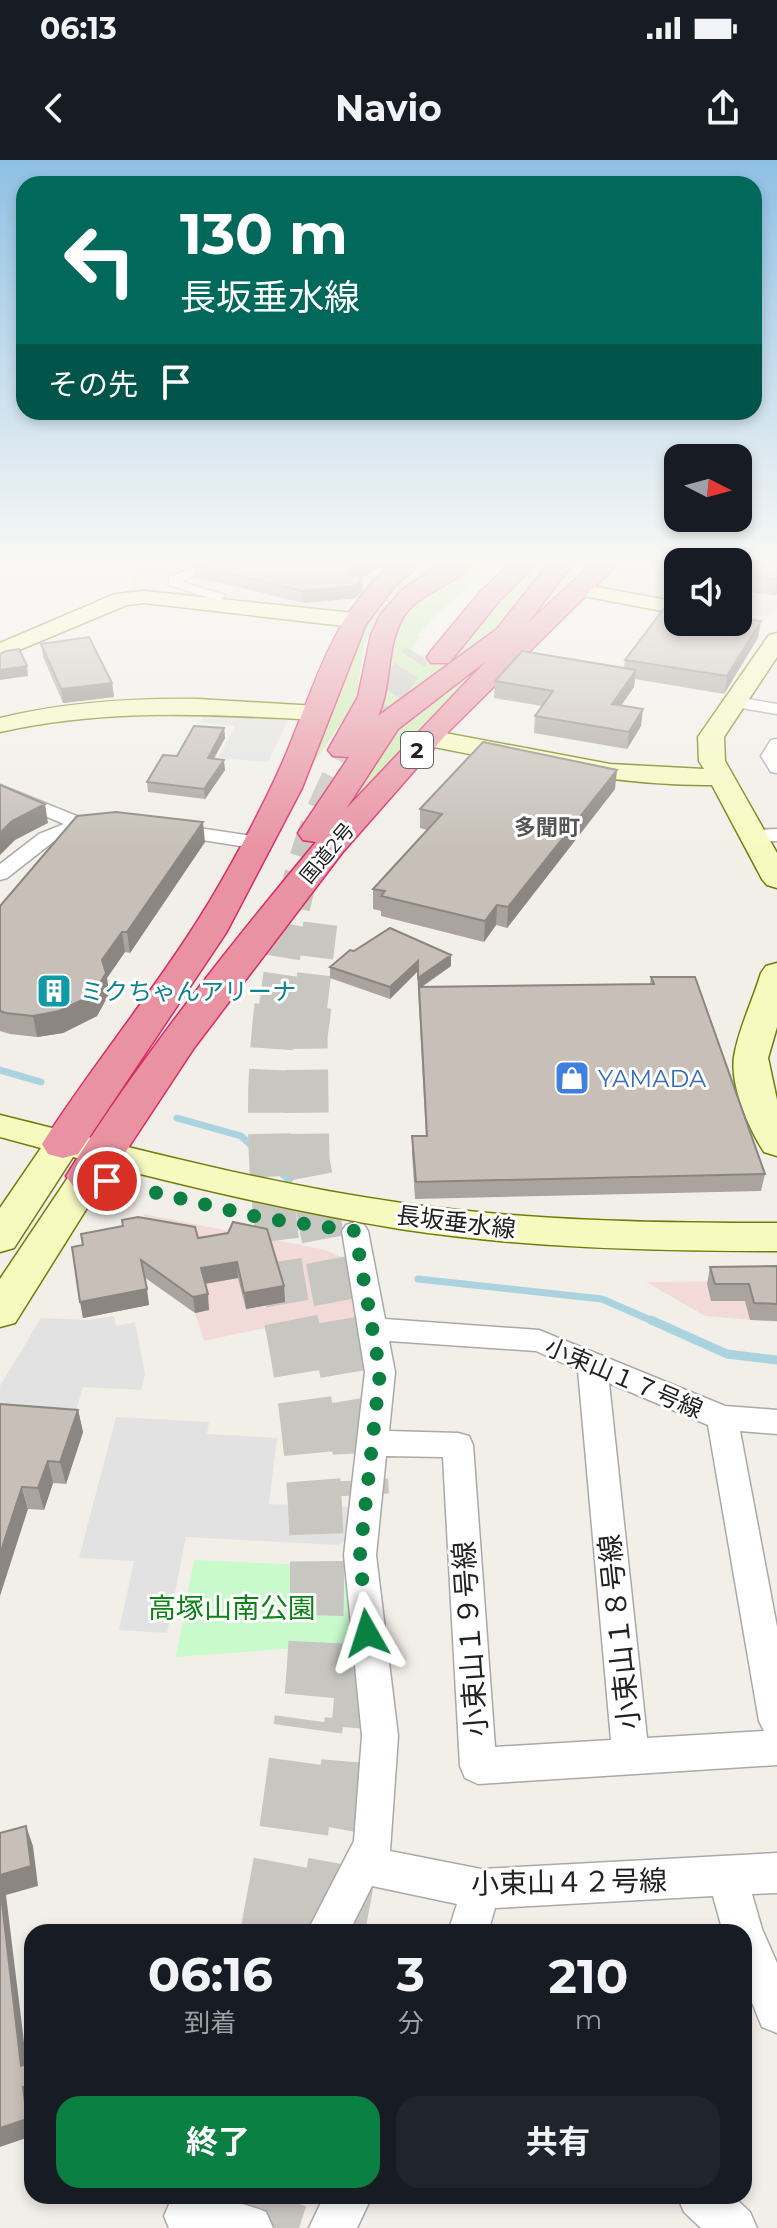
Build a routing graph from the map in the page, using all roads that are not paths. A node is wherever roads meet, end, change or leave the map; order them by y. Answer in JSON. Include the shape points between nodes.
{"nodes":[{"id":1,"x":338,"y":660,"type":"edge"},
{"id":2,"x":377,"y":660,"type":"edge"},
{"id":3,"x":475,"y":660,"type":"edge"},
{"id":4,"x":501,"y":660,"type":"edge"},
{"id":5,"x":757,"y":660,"type":"edge"},
{"id":6,"x":735,"y":702,"type":"junction"},
{"id":7,"x":777,"y":709,"type":"edge"},
{"id":8,"x":317,"y":713,"type":"junction"},
{"id":9,"x":0,"y":725,"type":"edge"},
{"id":10,"x":429,"y":738,"type":"junction"},
{"id":11,"x":777,"y":744,"type":"edge"},
{"id":12,"x":777,"y":768,"type":"edge"},
{"id":13,"x":720,"y":777,"type":"junction"},
{"id":14,"x":0,"y":790,"type":"edge"},
{"id":15,"x":116,"y":822,"type":"edge"},
{"id":16,"x":78,"y":823,"type":"junction"},
{"id":17,"x":145,"y":826,"type":"edge"},
{"id":18,"x":765,"y":835,"type":"edge"},
{"id":19,"x":259,"y":843,"type":"junction"},
{"id":20,"x":0,"y":874,"type":"edge"},
{"id":21,"x":777,"y":879,"type":"edge"},
{"id":22,"x":244,"y":953,"type":"junction"},
{"id":23,"x":188,"y":966,"type":"junction"},
{"id":24,"x":777,"y":973,"type":"edge"},
{"id":25,"x":0,"y":1126,"type":"edge"},
{"id":26,"x":777,"y":1144,"type":"edge"},
{"id":27,"x":0,"y":1149,"type":"edge"},
{"id":28,"x":56,"y":1154,"type":"junction"},
{"id":29,"x":95,"y":1165,"type":"junction"},
{"id":30,"x":355,"y":1231,"type":"junction"},
{"id":31,"x":777,"y":1237,"type":"edge"},
{"id":32,"x":0,"y":1238,"type":"edge"},
{"id":33,"x":777,"y":1261,"type":"edge"},
{"id":34,"x":0,"y":1312,"type":"edge"},
{"id":35,"x":375,"y":1329,"type":"junction"},
{"id":36,"x":592,"y":1363,"type":"junction"},
{"id":37,"x":722,"y":1418,"type":"junction"},
{"id":38,"x":777,"y":1422,"type":"edge"},
{"id":39,"x":372,"y":1443,"type":"junction"},
{"id":40,"x":777,"y":1721,"type":"edge"},
{"id":41,"x":777,"y":1748,"type":"edge"},
{"id":42,"x":631,"y":1756,"type":"junction"},
{"id":43,"x":362,"y":1865,"type":"junction"},
{"id":44,"x":777,"y":1873,"type":"edge"},
{"id":45,"x":728,"y":1877,"type":"junction"},
{"id":46,"x":481,"y":1889,"type":"junction"},
{"id":47,"x":331,"y":1924,"type":"edge"},
{"id":48,"x":470,"y":1924,"type":"edge"},
{"id":49,"x":741,"y":1924,"type":"edge"},
{"id":50,"x":752,"y":1952,"type":"edge"},
{"id":51,"x":777,"y":2012,"type":"edge"},
{"id":52,"x":345,"y":2204,"type":"edge"},
{"id":53,"x":708,"y":2204,"type":"edge"},
{"id":54,"x":186,"y":2213,"type":"edge"},
{"id":55,"x":250,"y":2228,"type":"edge"},
{"id":56,"x":332,"y":2228,"type":"edge"},
{"id":57,"x":734,"y":2228,"type":"edge"}],
"edges":[{"from":1,"to":8,"type":"highway"},
{"from":2,"to":23,"type":"highway","via":[[374,691],[363,719],[253,883]]},
{"from":3,"to":22,"type":"highway","via":[[405,707],[377,735]]},
{"from":4,"to":10,"type":"highway","name":"国道2号","number":"2"},
{"from":5,"to":6,"type":"main road"},
{"from":6,"to":7,"type":"street"},
{"from":6,"to":13,"type":"main road","via":[[711,737],[712,761]]},
{"from":8,"to":9,"type":"main road","via":[[129,705]]},
{"from":8,"to":19,"type":"highway"},
{"from":10,"to":13,"type":"main road","via":[[620,774]]},
{"from":10,"to":22,"type":"highway","name":"国道2号","number":"2"},
{"from":11,"to":12,"type":"street","via":[[770,756]]},
{"from":13,"to":18,"type":"main road"},
{"from":14,"to":16,"type":"street"},
{"from":15,"to":16,"type":"street"},
{"from":16,"to":20,"type":"street","via":[[37,841]]},
{"from":17,"to":19,"type":"street"},
{"from":18,"to":21,"type":"main road"},
{"from":19,"to":23,"type":"highway"},
{"from":22,"to":29,"type":"highway","name":"国道2号","number":"2"},
{"from":23,"to":28,"type":"highway"},
{"from":24,"to":26,"type":"main road","via":[[751,1058],[755,1089]]},
{"from":25,"to":28,"type":"main road"},
{"from":27,"to":28,"type":"main road"},
{"from":28,"to":29,"type":"main road"},
{"from":28,"to":32,"type":"main road"},
{"from":29,"to":30,"type":"main road","name":"長坂垂水線","via":[[262,1218]]},
{"from":29,"to":31,"type":"main road","name":"長坂垂水線","via":[[402,1216],[524,1230],[631,1237]]},
{"from":29,"to":34,"type":"main road"},
{"from":30,"to":33,"type":"main road","name":"長坂垂水線","via":[[532,1252]]},
{"from":30,"to":35,"type":"street"},
{"from":35,"to":36,"type":"street","name":"小束山１７号線","via":[[539,1341]]},
{"from":35,"to":39,"type":"street","via":[[380,1372]]},
{"from":36,"to":37,"type":"street","name":"小束山１７号線"},
{"from":36,"to":42,"type":"street","name":"小束山１８号線"},
{"from":37,"to":38,"type":"street","name":"小束山１７号線"},
{"from":37,"to":40,"type":"street"},
{"from":39,"to":42,"type":"street","name":"小束山１９号線","via":[[458,1445],[478,1766]]},
{"from":39,"to":43,"type":"street","via":[[360,1555],[380,1736],[373,1845]]},
{"from":41,"to":42,"type":"street","name":"小束山１８号線"},
{"from":43,"to":46,"type":"street","name":"小束山４２号線"},
{"from":43,"to":47,"type":"street"},
{"from":44,"to":45,"type":"street","name":"小束山４２号線"},
{"from":45,"to":46,"type":"street","name":"小束山４２号線"},
{"from":45,"to":49,"type":"street"},
{"from":46,"to":48,"type":"street"},
{"from":50,"to":51,"type":"street"},
{"from":52,"to":56,"type":"street"},
{"from":53,"to":57,"type":"street"},
{"from":54,"to":55,"type":"street"}]}
